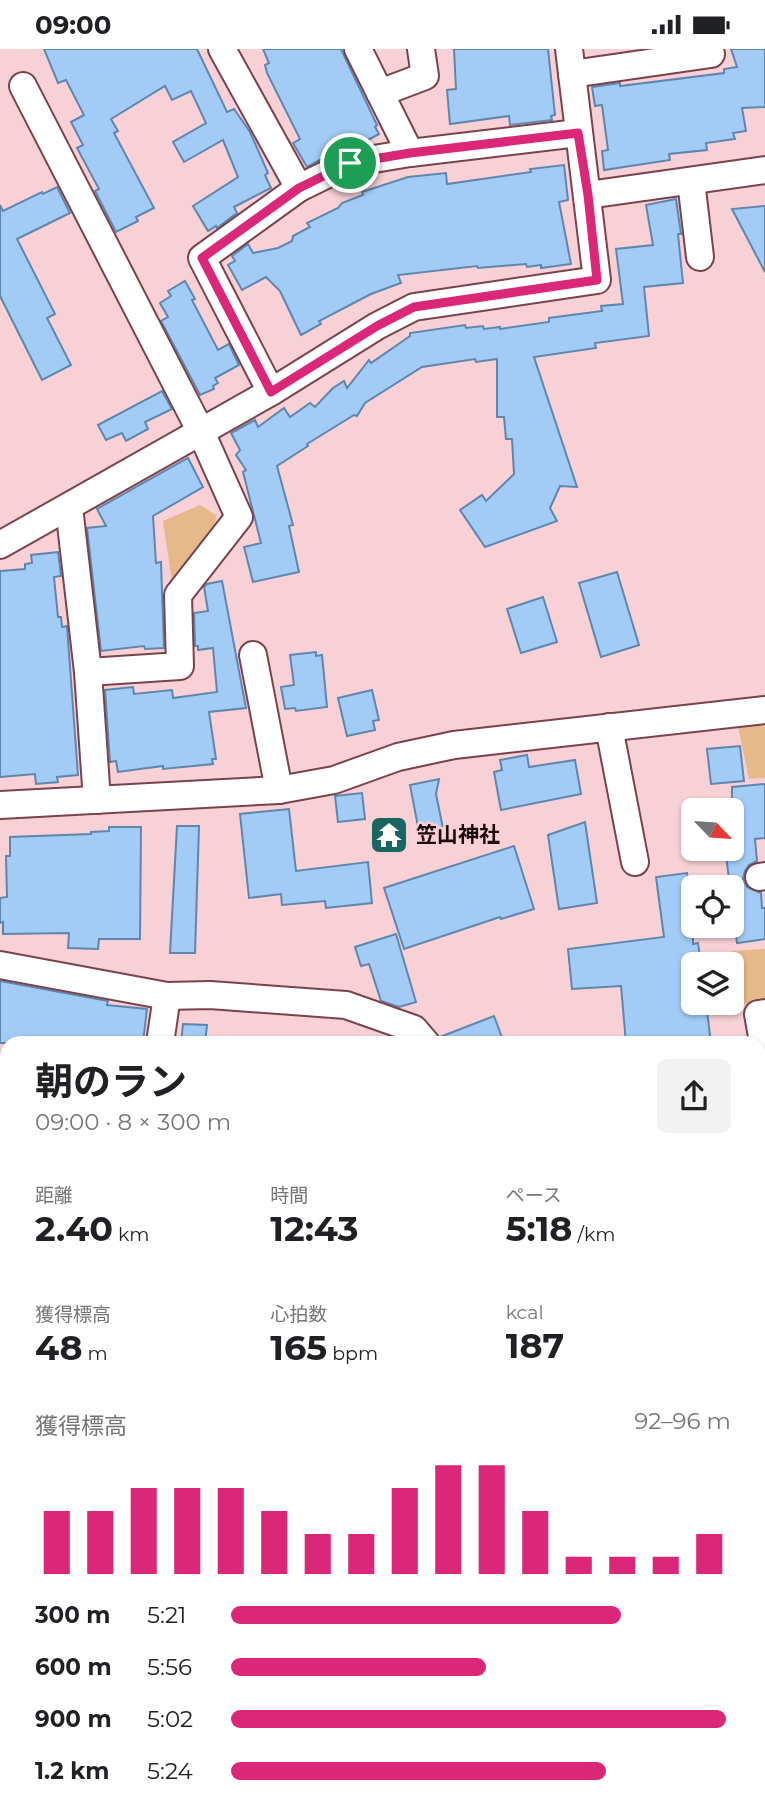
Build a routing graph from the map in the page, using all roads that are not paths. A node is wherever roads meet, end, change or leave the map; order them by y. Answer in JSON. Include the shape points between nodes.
{"nodes":[{"id":1,"x":222,"y":49,"type":"edge"},
{"id":2,"x":358,"y":49,"type":"edge"},
{"id":3,"x":421,"y":49,"type":"edge"},
{"id":4,"x":711,"y":54,"type":"dead end"},
{"id":5,"x":570,"y":62,"type":"edge"},
{"id":6,"x":23,"y":86,"type":"dead end"},
{"id":7,"x":380,"y":93,"type":"junction"},
{"id":8,"x":578,"y":133,"type":"junction"},
{"id":9,"x":410,"y":153,"type":"junction"},
{"id":10,"x":765,"y":170,"type":"edge"},
{"id":11,"x":691,"y":181,"type":"junction"},
{"id":12,"x":299,"y":188,"type":"junction"},
{"id":13,"x":588,"y":195,"type":"junction"},
{"id":14,"x":701,"y":257,"type":"dead end"},
{"id":15,"x":271,"y":392,"type":"junction"},
{"id":16,"x":201,"y":432,"type":"junction"},
{"id":17,"x":69,"y":507,"type":"junction"},
{"id":18,"x":0,"y":545,"type":"edge"},
{"id":19,"x":253,"y":655,"type":"dead end"},
{"id":20,"x":88,"y":672,"type":"junction"},
{"id":21,"x":765,"y":710,"type":"edge"},
{"id":22,"x":609,"y":727,"type":"junction"},
{"id":23,"x":279,"y":790,"type":"junction"},
{"id":24,"x":97,"y":800,"type":"junction"},
{"id":25,"x":0,"y":805,"type":"edge"},
{"id":26,"x":635,"y":862,"type":"dead end"},
{"id":27,"x":0,"y":965,"type":"edge"},
{"id":28,"x":167,"y":996,"type":"junction"},
{"id":29,"x":765,"y":1013,"type":"edge"},
{"id":30,"x":161,"y":1036,"type":"edge"},
{"id":31,"x":420,"y":1036,"type":"edge"},
{"id":32,"x":762,"y":1036,"type":"edge"}],
"edges":[{"from":1,"to":12,"type":"street"},
{"from":2,"to":7,"type":"street"},
{"from":3,"to":7,"type":"street","via":[[425,76]]},
{"from":4,"to":5,"type":"street"},
{"from":5,"to":8,"type":"street"},
{"from":6,"to":16,"type":"street"},
{"from":7,"to":9,"type":"street"},
{"from":8,"to":9,"type":"street"},
{"from":8,"to":13,"type":"street"},
{"from":9,"to":12,"type":"street","via":[[350,163]]},
{"from":10,"to":11,"type":"street"},
{"from":11,"to":13,"type":"street"},
{"from":11,"to":14,"type":"street"},
{"from":12,"to":15,"type":"street","via":[[202,258]]},
{"from":13,"to":15,"type":"street","via":[[597,280],[414,307]]},
{"from":15,"to":16,"type":"street"},
{"from":16,"to":17,"type":"street"},
{"from":16,"to":20,"type":"street","via":[[239,517],[178,595],[180,666]]},
{"from":17,"to":18,"type":"street"},
{"from":17,"to":20,"type":"street"},
{"from":19,"to":23,"type":"street"},
{"from":20,"to":24,"type":"street"},
{"from":21,"to":22,"type":"street"},
{"from":22,"to":23,"type":"street","via":[[454,745],[398,757],[334,780]]},
{"from":22,"to":26,"type":"street"},
{"from":23,"to":24,"type":"street"},
{"from":24,"to":25,"type":"street"},
{"from":27,"to":28,"type":"street"},
{"from":28,"to":30,"type":"street"},
{"from":28,"to":31,"type":"street","via":[[346,1005],[414,1029]]},
{"from":29,"to":32,"type":"street","via":[[758,1014]]}]}
